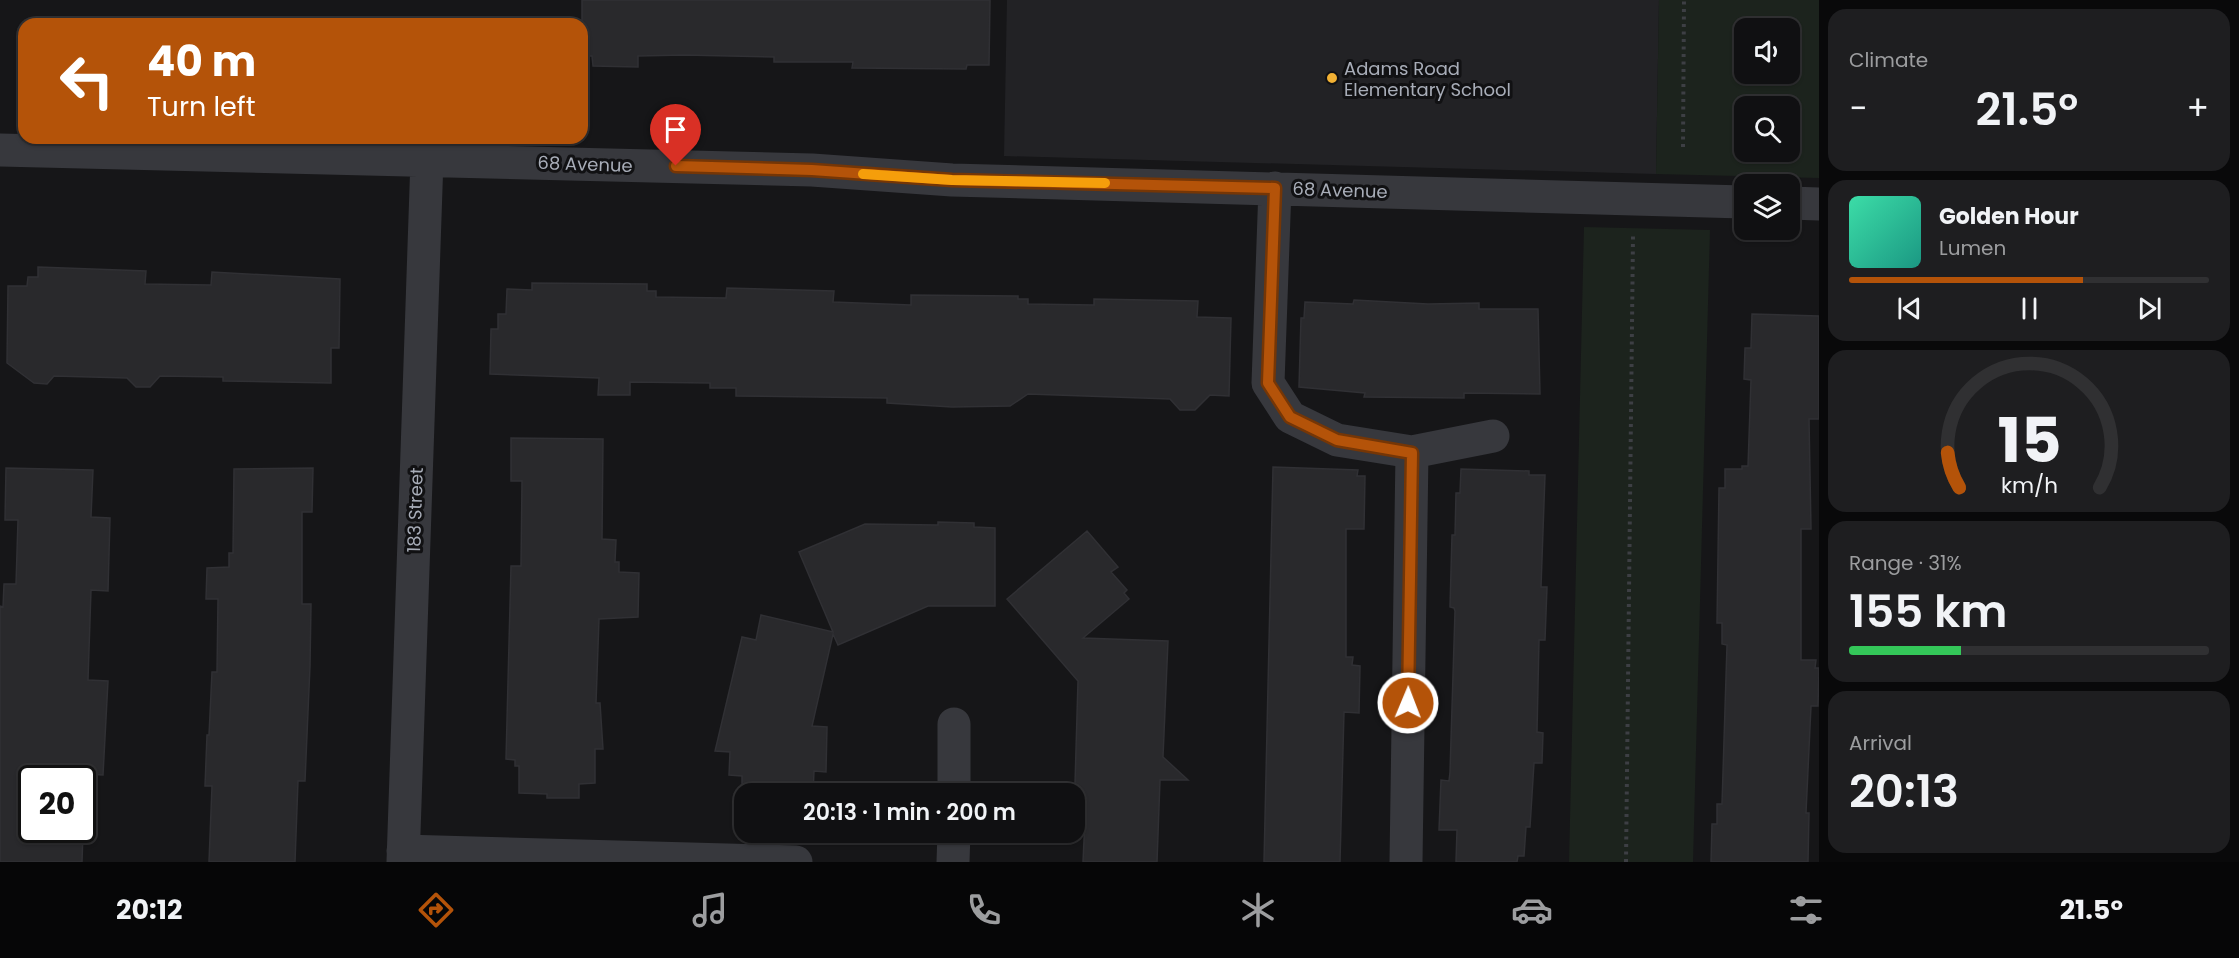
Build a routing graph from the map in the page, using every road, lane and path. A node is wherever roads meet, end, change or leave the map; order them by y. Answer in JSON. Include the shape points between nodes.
{"nodes":[{"id":1,"x":1684,"y":0,"type":"edge"},
{"id":2,"x":1683,"y":147,"type":"dead end"},
{"id":3,"x":0,"y":150,"type":"edge"},
{"id":4,"x":427,"y":159,"type":"junction"},
{"id":5,"x":1275,"y":188,"type":"junction"},
{"id":6,"x":1734,"y":202,"type":"edge"},
{"id":7,"x":1800,"y":203,"type":"edge"},
{"id":8,"x":1819,"y":204,"type":"edge"},
{"id":9,"x":1634,"y":232,"type":"dead end"},
{"id":10,"x":1493,"y":436,"type":"dead end"},
{"id":11,"x":1412,"y":453,"type":"junction"},
{"id":12,"x":954,"y":724,"type":"dead end"},
{"id":13,"x":954,"y":783,"type":"edge"},
{"id":14,"x":954,"y":843,"type":"edge"},
{"id":15,"x":403,"y":856,"type":"edge"},
{"id":16,"x":796,"y":862,"type":"edge"},
{"id":17,"x":953,"y":862,"type":"edge"},
{"id":18,"x":1406,"y":862,"type":"edge"},
{"id":19,"x":1626,"y":862,"type":"edge"}],
"edges":[{"from":1,"to":2,"type":"path"},
{"from":3,"to":4,"type":"street","name":"68 Avenue"},
{"from":4,"to":5,"type":"street","name":"68 Avenue","via":[[812,170],[952,180]]},
{"from":4,"to":15,"type":"street","name":"183 Street"},
{"from":5,"to":6,"type":"street","name":"68 Avenue"},
{"from":5,"to":11,"type":"street","via":[[1268,383],[1290,417],[1337,440]]},
{"from":7,"to":8,"type":"street"},
{"from":9,"to":19,"type":"path"},
{"from":10,"to":11,"type":"street"},
{"from":11,"to":18,"type":"street"},
{"from":12,"to":13,"type":"street"},
{"from":14,"to":17,"type":"street"},
{"from":15,"to":16,"type":"street"}]}
